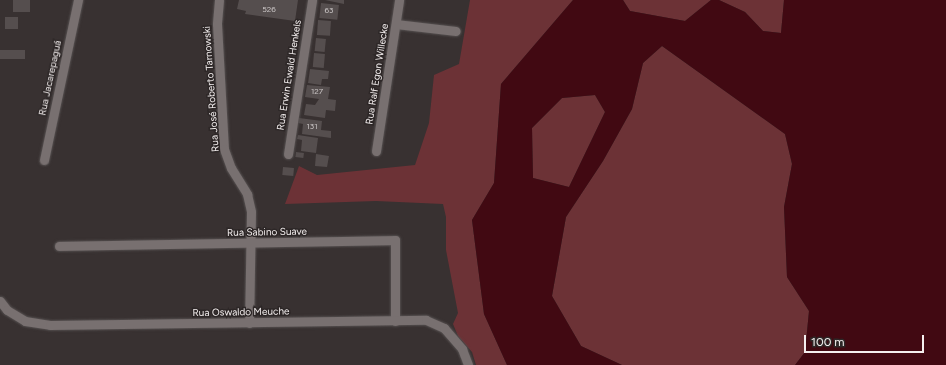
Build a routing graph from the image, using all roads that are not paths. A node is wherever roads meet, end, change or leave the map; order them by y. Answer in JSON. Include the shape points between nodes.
{"nodes":[{"id":1,"x":78,"y":0,"type":"edge"},
{"id":2,"x":219,"y":0,"type":"edge"},
{"id":3,"x":312,"y":0,"type":"edge"},
{"id":4,"x":399,"y":0,"type":"edge"},
{"id":5,"x":396,"y":24,"type":"junction"},
{"id":6,"x":456,"y":31,"type":"dead end"},
{"id":7,"x":376,"y":151,"type":"dead end"},
{"id":8,"x":288,"y":154,"type":"dead end"},
{"id":9,"x":44,"y":160,"type":"dead end"},
{"id":10,"x":251,"y":243,"type":"junction"},
{"id":11,"x":60,"y":246,"type":"dead end"},
{"id":12,"x":0,"y":301,"type":"edge"},
{"id":13,"x":395,"y":321,"type":"junction"},
{"id":14,"x":249,"y":323,"type":"junction"},
{"id":15,"x":468,"y":365,"type":"edge"}],
"edges":[{"from":1,"to":9,"type":"street","name":"Rua Jacarepaguá"},
{"from":2,"to":10,"type":"street","name":"Rua José Roberto Tarnowski","via":[[217,24],[224,149],[231,168],[247,194],[251,212]]},
{"from":3,"to":8,"type":"street","name":"Rua Erwin Ewald Henkels"},
{"from":4,"to":5,"type":"street","name":"Rua Ralf Egon Willecke"},
{"from":5,"to":6,"type":"street"},
{"from":5,"to":7,"type":"street","name":"Rua Ralf Egon Willecke"},
{"from":10,"to":11,"type":"street","name":"Rua Sabino Suave"},
{"from":10,"to":13,"type":"street","name":"Rua Sabino Suave","via":[[395,240]]},
{"from":10,"to":14,"type":"street","name":"Rua José Roberto Tarnowski"},
{"from":12,"to":14,"type":"street","name":"Rua Oswaldo Meuche","via":[[7,310],[25,320],[50,325]]},
{"from":13,"to":14,"type":"street","name":"Rua Oswaldo Meuche"},
{"from":13,"to":15,"type":"street","name":"Rua Oswaldo Meuche","via":[[426,320],[444,328],[462,349]]}]}
